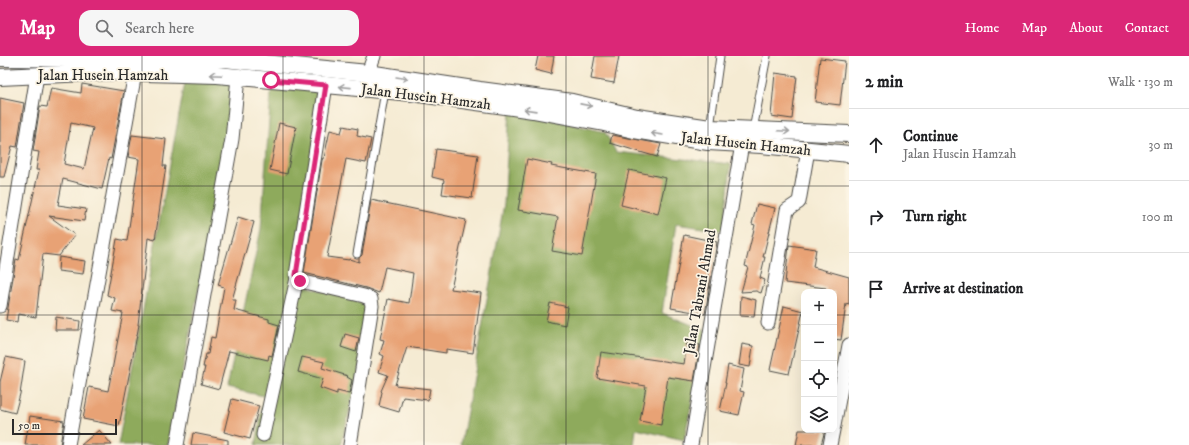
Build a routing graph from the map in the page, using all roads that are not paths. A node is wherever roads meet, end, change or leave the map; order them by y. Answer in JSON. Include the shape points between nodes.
{"nodes":[{"id":1,"x":374,"y":56,"type":"edge"},
{"id":2,"x":720,"y":56,"type":"edge"},
{"id":3,"x":767,"y":56,"type":"edge"},
{"id":4,"x":109,"y":57,"type":"edge"},
{"id":5,"x":0,"y":58,"type":"edge"},
{"id":6,"x":203,"y":58,"type":"edge"},
{"id":7,"x":328,"y":69,"type":"junction"},
{"id":8,"x":368,"y":72,"type":"junction"},
{"id":9,"x":135,"y":73,"type":"junction"},
{"id":10,"x":37,"y":75,"type":"junction"},
{"id":11,"x":0,"y":76,"type":"edge"},
{"id":12,"x":238,"y":77,"type":"junction"},
{"id":13,"x":326,"y":85,"type":"junction"},
{"id":14,"x":385,"y":91,"type":"junction"},
{"id":15,"x":710,"y":128,"type":"junction"},
{"id":16,"x":752,"y":131,"type":"junction"},
{"id":17,"x":849,"y":134,"type":"edge"},
{"id":18,"x":742,"y":144,"type":"junction"},
{"id":19,"x":808,"y":150,"type":"junction"},
{"id":20,"x":849,"y":154,"type":"edge"},
{"id":21,"x":357,"y":254,"type":"dead end"},
{"id":22,"x":297,"y":278,"type":"junction"},
{"id":23,"x":0,"y":306,"type":"edge"},
{"id":24,"x":768,"y":323,"type":"dead end"},
{"id":25,"x":849,"y":345,"type":"edge"},
{"id":26,"x":837,"y":410,"type":"edge"},
{"id":27,"x":832,"y":433,"type":"edge"},
{"id":28,"x":263,"y":435,"type":"dead end"},
{"id":29,"x":68,"y":445,"type":"edge"},
{"id":30,"x":177,"y":445,"type":"edge"},
{"id":31,"x":350,"y":445,"type":"edge"},
{"id":32,"x":691,"y":445,"type":"edge"},
{"id":33,"x":830,"y":445,"type":"edge"}],
"edges":[{"from":1,"to":8,"type":"street"},
{"from":2,"to":15,"type":"lane"},
{"from":3,"to":16,"type":"lane"},
{"from":4,"to":5,"type":"street","name":"Jalan Husein Hamzah"},
{"from":4,"to":6,"type":"street","name":"Jalan Husein Hamzah","via":[[135,60]]},
{"from":6,"to":7,"type":"street","name":"Jalan Husein Hamzah"},
{"from":7,"to":8,"type":"street","name":"Jalan Husein Hamzah"},
{"from":7,"to":13,"type":"street"},
{"from":8,"to":15,"type":"street","name":"Jalan Husein Hamzah","one_way":true,"via":[[572,102]]},
{"from":9,"to":10,"type":"street","name":"Jalan Husein Hamzah"},
{"from":12,"to":9,"type":"street","name":"Jalan Husein Hamzah","one_way":true},
{"from":9,"to":29,"type":"street"},
{"from":10,"to":11,"type":"street","name":"Jalan Husein Hamzah"},
{"from":10,"to":23,"type":"street"},
{"from":12,"to":13,"type":"street","name":"Jalan Husein Hamzah"},
{"from":12,"to":30,"type":"street","via":[[232,139]]},
{"from":14,"to":13,"type":"street","name":"Jalan Husein Hamzah","one_way":true},
{"from":13,"to":22,"type":"street"},
{"from":18,"to":14,"type":"street","name":"Jalan Husein Hamzah","one_way":true,"via":[[708,142],[634,130],[555,113]]},
{"from":14,"to":21,"type":"lane"},
{"from":15,"to":16,"type":"street","name":"Jalan Husein Hamzah"},
{"from":16,"to":17,"type":"street","name":"Jalan Husein Hamzah","one_way":true},
{"from":18,"to":19,"type":"street","name":"Jalan Husein Hamzah"},
{"from":18,"to":32,"type":"street","name":"Jalan Tabrani Ahmad"},
{"from":19,"to":20,"type":"street","name":"Jalan Husein Hamzah"},
{"from":19,"to":24,"type":"street","via":[[799,202],[787,210]]},
{"from":22,"to":28,"type":"street"},
{"from":22,"to":31,"type":"street","via":[[300,281],[371,299]]},
{"from":25,"to":26,"type":"street"},
{"from":27,"to":33,"type":"street"}]}
